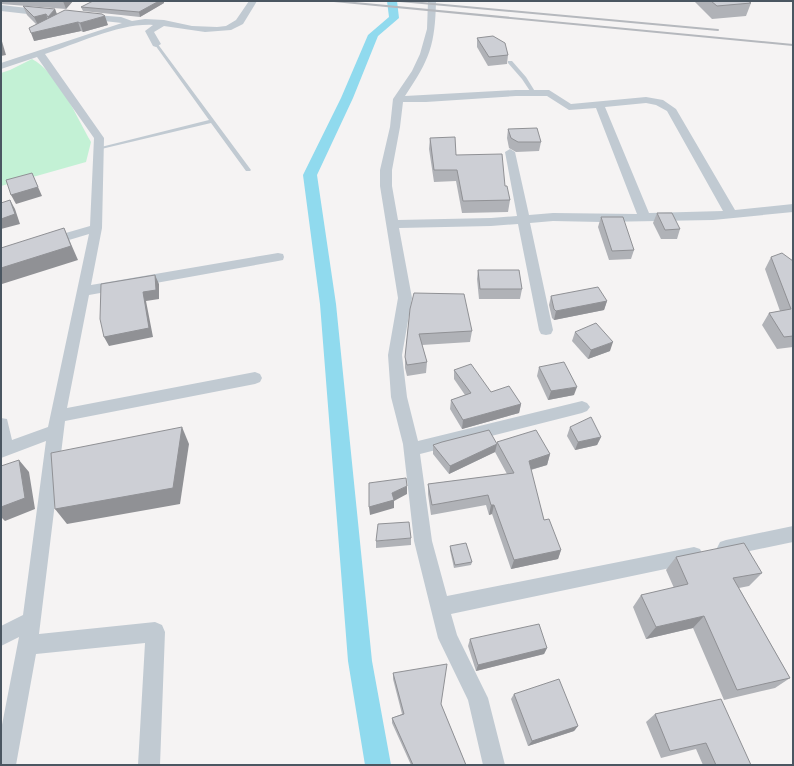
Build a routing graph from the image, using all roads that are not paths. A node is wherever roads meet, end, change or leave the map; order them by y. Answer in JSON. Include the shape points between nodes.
{"nodes":[{"id":1,"x":253,"y":1,"type":"edge"},
{"id":2,"x":432,"y":1,"type":"edge"},
{"id":3,"x":1,"y":8,"type":"edge"},
{"id":4,"x":31,"y":12,"type":"junction"},
{"id":5,"x":54,"y":14,"type":"edge"},
{"id":6,"x":78,"y":16,"type":"edge"},
{"id":7,"x":8,"y":18,"type":"dead end"},
{"id":8,"x":131,"y":24,"type":"junction"},
{"id":9,"x":164,"y":24,"type":"junction"},
{"id":10,"x":156,"y":44,"type":"joint"},
{"id":11,"x":38,"y":53,"type":"junction"},
{"id":12,"x":510,"y":62,"type":"dead end"},
{"id":13,"x":1,"y":66,"type":"edge"},
{"id":14,"x":534,"y":93,"type":"junction"},
{"id":15,"x":398,"y":99,"type":"junction"},
{"id":16,"x":600,"y":106,"type":"junction"},
{"id":17,"x":213,"y":122,"type":"junction"},
{"id":18,"x":99,"y":148,"type":"junction"},
{"id":19,"x":510,"y":152,"type":"dead end"},
{"id":20,"x":248,"y":170,"type":"dead end"},
{"id":21,"x":791,"y":211,"type":"edge"},
{"id":22,"x":731,"y":214,"type":"junction"},
{"id":23,"x":644,"y":217,"type":"junction"},
{"id":24,"x":524,"y":219,"type":"junction"},
{"id":25,"x":392,"y":224,"type":"junction"},
{"id":26,"x":96,"y":228,"type":"junction"},
{"id":27,"x":38,"y":245,"type":"edge"},
{"id":28,"x":278,"y":257,"type":"dead end"},
{"id":29,"x":83,"y":291,"type":"junction"},
{"id":30,"x":546,"y":330,"type":"dead end"},
{"id":31,"x":255,"y":378,"type":"dead end"},
{"id":32,"x":582,"y":407,"type":"dead end"},
{"id":33,"x":56,"y":423,"type":"junction"},
{"id":34,"x":1,"y":424,"type":"edge"},
{"id":35,"x":412,"y":449,"type":"junction"},
{"id":36,"x":4,"y":450,"type":"edge"},
{"id":37,"x":793,"y":534,"type":"edge"},
{"id":38,"x":440,"y":607,"type":"junction"},
{"id":39,"x":32,"y":621,"type":"junction"},
{"id":40,"x":1,"y":636,"type":"edge"},
{"id":41,"x":28,"y":645,"type":"junction"},
{"id":42,"x":5,"y":765,"type":"edge"},
{"id":43,"x":149,"y":765,"type":"edge"},
{"id":44,"x":494,"y":765,"type":"edge"}],
"edges":[{"from":1,"to":9,"type":"street","via":[[239,23],[230,27],[207,29]]},
{"from":2,"to":15,"type":"street","via":[[432,29],[425,54]]},
{"from":3,"to":4,"type":"street"},
{"from":4,"to":5,"type":"street"},
{"from":4,"to":7,"type":"street"},
{"from":6,"to":8,"type":"street","via":[[121,20]]},
{"from":8,"to":9,"type":"street"},
{"from":8,"to":11,"type":"street"},
{"from":9,"to":10,"type":"street","via":[[149,31]]},
{"from":10,"to":17,"type":"lane"},
{"from":11,"to":13,"type":"street"},
{"from":11,"to":18,"type":"street","via":[[99,138]]},
{"from":12,"to":14,"type":"lane"},
{"from":14,"to":15,"type":"street"},
{"from":14,"to":16,"type":"street","via":[[549,93],[569,107]]},
{"from":15,"to":25,"type":"street","via":[[386,170]]},
{"from":16,"to":22,"type":"street","via":[[646,100],[659,102],[671,109]]},
{"from":16,"to":23,"type":"street"},
{"from":17,"to":18,"type":"lane"},
{"from":17,"to":20,"type":"lane"},
{"from":18,"to":26,"type":"street"},
{"from":19,"to":24,"type":"street"},
{"from":21,"to":22,"type":"street"},
{"from":22,"to":23,"type":"street"},
{"from":23,"to":24,"type":"street"},
{"from":24,"to":25,"type":"street"},
{"from":24,"to":30,"type":"street"},
{"from":25,"to":35,"type":"street","via":[[405,298],[395,355],[399,397]]},
{"from":26,"to":27,"type":"street"},
{"from":26,"to":29,"type":"street"},
{"from":28,"to":29,"type":"street"},
{"from":29,"to":33,"type":"street"},
{"from":31,"to":33,"type":"street"},
{"from":32,"to":35,"type":"street"},
{"from":33,"to":36,"type":"street"},
{"from":33,"to":39,"type":"street"},
{"from":34,"to":36,"type":"street"},
{"from":35,"to":38,"type":"street","via":[[423,541]]},
{"from":37,"to":38,"type":"street"},
{"from":38,"to":44,"type":"street","via":[[448,638],[478,698]]},
{"from":39,"to":40,"type":"street"},
{"from":39,"to":41,"type":"street"},
{"from":41,"to":42,"type":"street"},
{"from":41,"to":43,"type":"street","via":[[155,632]]}]}
